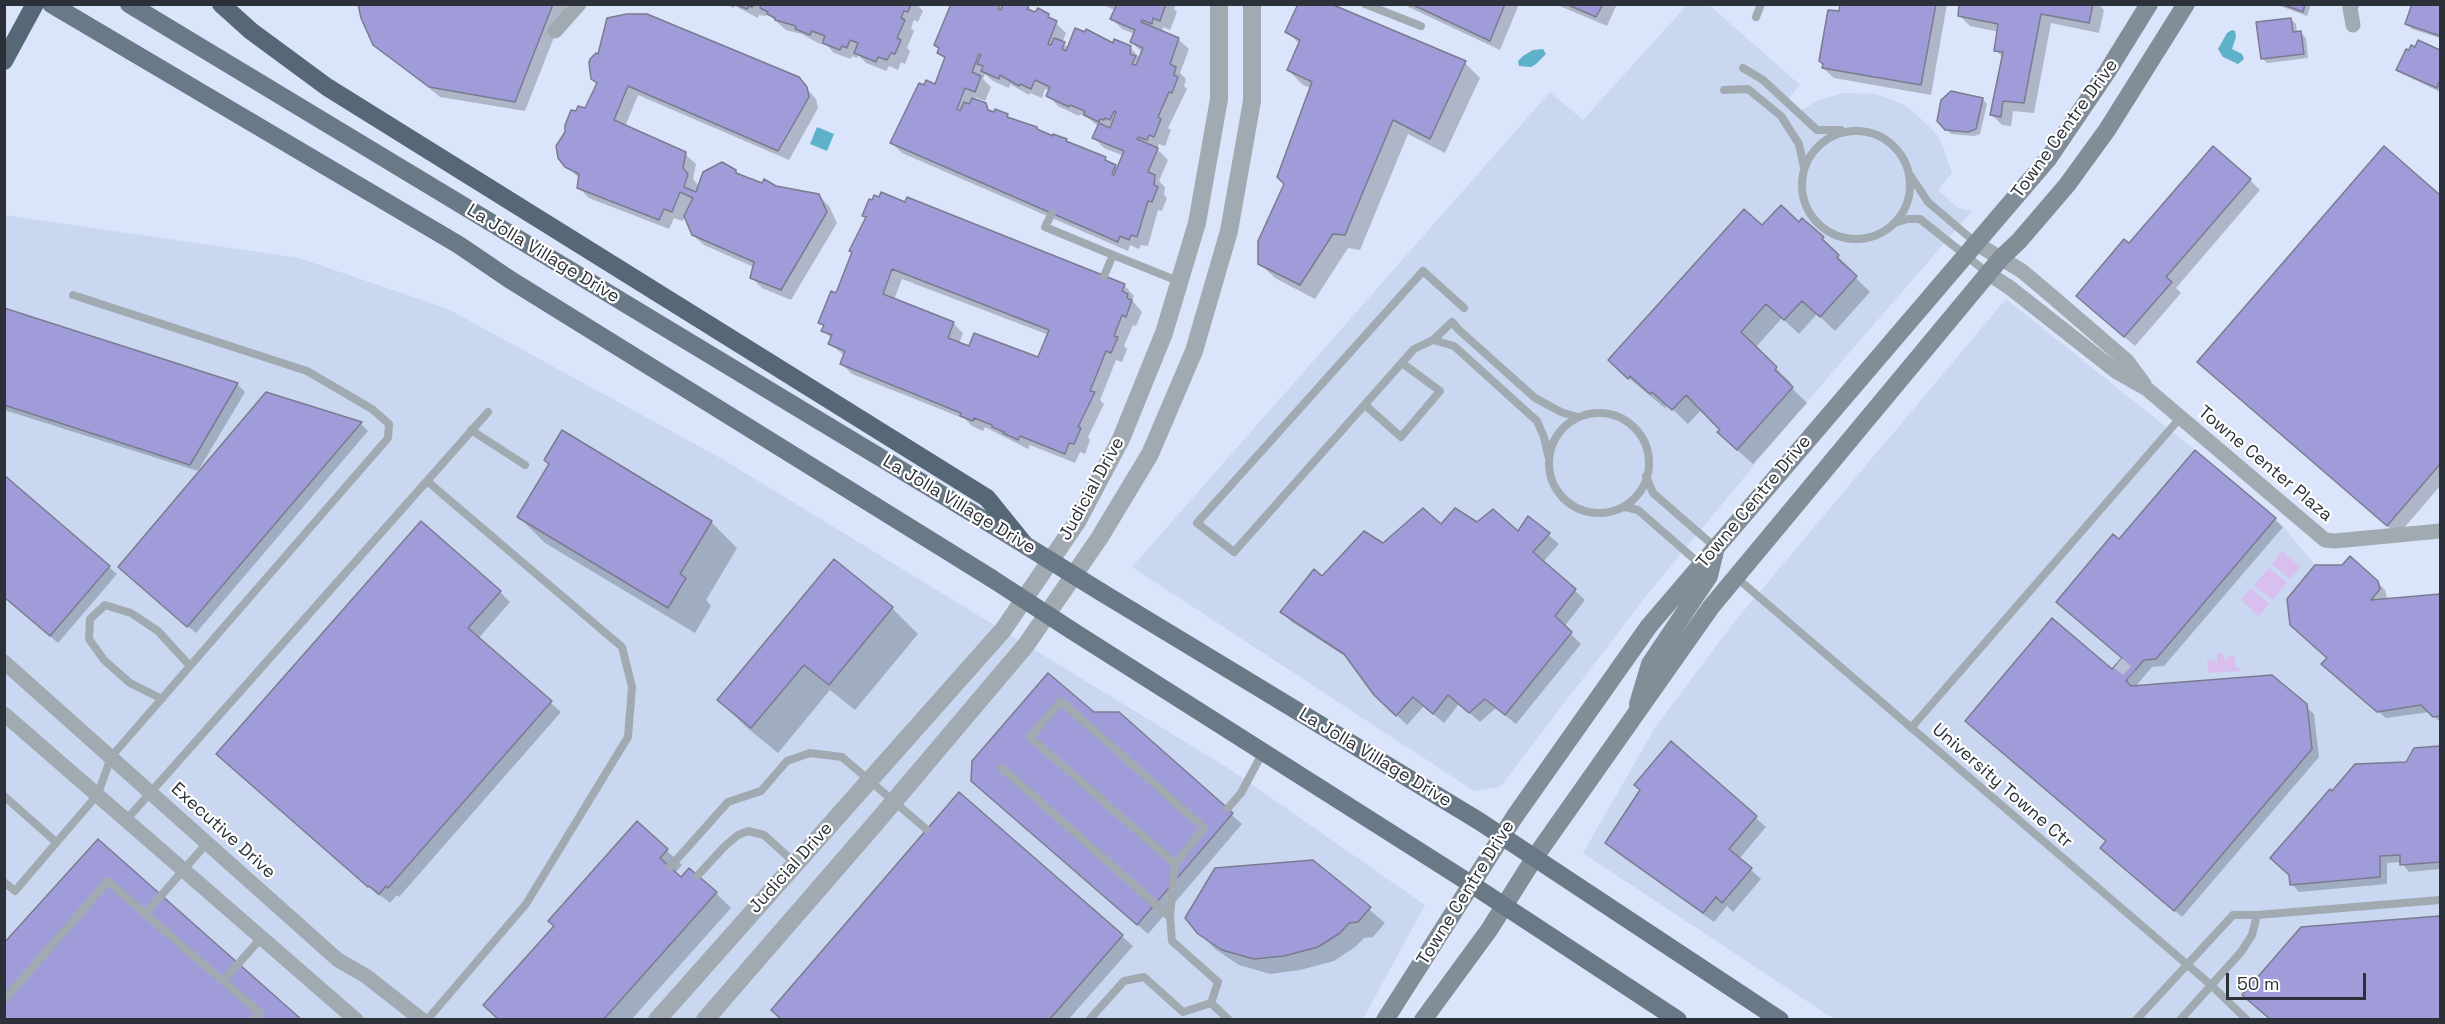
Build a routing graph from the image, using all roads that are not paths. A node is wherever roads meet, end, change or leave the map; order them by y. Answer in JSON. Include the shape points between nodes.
{"nodes":[{"id":1,"x":34,"y":4,"type":"edge"},
{"id":2,"x":51,"y":4,"type":"edge"},
{"id":3,"x":129,"y":4,"type":"edge"},
{"id":4,"x":221,"y":4,"type":"edge"},
{"id":5,"x":579,"y":4,"type":"edge"},
{"id":6,"x":1219,"y":4,"type":"edge"},
{"id":7,"x":1252,"y":4,"type":"edge"},
{"id":8,"x":1365,"y":4,"type":"edge"},
{"id":9,"x":1761,"y":4,"type":"edge"},
{"id":10,"x":2149,"y":4,"type":"edge"},
{"id":11,"x":2186,"y":4,"type":"edge"},
{"id":12,"x":2352,"y":4,"type":"edge"},
{"id":13,"x":1756,"y":17,"type":"dead end"},
{"id":14,"x":2353,"y":25,"type":"dead end"},
{"id":15,"x":1421,"y":26,"type":"dead end"},
{"id":16,"x":555,"y":31,"type":"dead end"},
{"id":17,"x":4,"y":61,"type":"edge"},
{"id":18,"x":1743,"y":68,"type":"dead end"},
{"id":19,"x":1724,"y":90,"type":"dead end"},
{"id":20,"x":1858,"y":131,"type":"junction"},
{"id":21,"x":1804,"y":168,"type":"junction"},
{"id":22,"x":1908,"y":171,"type":"junction"},
{"id":23,"x":1052,"y":213,"type":"dead end"},
{"id":24,"x":1893,"y":224,"type":"junction"},
{"id":25,"x":1971,"y":250,"type":"junction"},
{"id":26,"x":1113,"y":255,"type":"junction"},
{"id":27,"x":2001,"y":258,"type":"junction"},
{"id":28,"x":1989,"y":274,"type":"junction"},
{"id":29,"x":1104,"y":276,"type":"dead end"},
{"id":30,"x":1179,"y":282,"type":"junction"},
{"id":31,"x":72,"y":296,"type":"dead end"},
{"id":32,"x":1464,"y":308,"type":"dead end"},
{"id":33,"x":1433,"y":340,"type":"junction"},
{"id":34,"x":1402,"y":363,"type":"junction"},
{"id":35,"x":2147,"y":389,"type":"junction"},
{"id":36,"x":1365,"y":405,"type":"junction"},
{"id":37,"x":488,"y":412,"type":"dead end"},
{"id":38,"x":1577,"y":417,"type":"junction"},
{"id":39,"x":2180,"y":418,"type":"junction"},
{"id":40,"x":471,"y":430,"type":"junction"},
{"id":41,"x":1548,"y":456,"type":"junction"},
{"id":42,"x":525,"y":465,"type":"dead end"},
{"id":43,"x":1646,"y":476,"type":"junction"},
{"id":44,"x":427,"y":481,"type":"junction"},
{"id":45,"x":1625,"y":507,"type":"junction"},
{"id":46,"x":2440,"y":531,"type":"edge"},
{"id":47,"x":1025,"y":545,"type":"junction"},
{"id":48,"x":1715,"y":547,"type":"junction"},
{"id":49,"x":1701,"y":565,"type":"junction"},
{"id":50,"x":1735,"y":578,"type":"junction"},
{"id":51,"x":4,"y":662,"type":"edge"},
{"id":52,"x":190,"y":666,"type":"junction"},
{"id":53,"x":162,"y":699,"type":"junction"},
{"id":54,"x":4,"y":714,"type":"edge"},
{"id":55,"x":1632,"y":720,"type":"junction"},
{"id":56,"x":1911,"y":728,"type":"junction"},
{"id":57,"x":1263,"y":752,"type":"junction"},
{"id":58,"x":111,"y":757,"type":"junction"},
{"id":59,"x":1002,"y":768,"type":"dead end"},
{"id":60,"x":869,"y":780,"type":"junction"},
{"id":61,"x":150,"y":792,"type":"junction"},
{"id":62,"x":98,"y":794,"type":"junction"},
{"id":63,"x":4,"y":796,"type":"edge"},
{"id":64,"x":894,"y":802,"type":"junction"},
{"id":65,"x":1228,"y":808,"type":"dead end"},
{"id":66,"x":127,"y":819,"type":"junction"},
{"id":67,"x":927,"y":830,"type":"dead end"},
{"id":68,"x":1502,"y":836,"type":"junction"},
{"id":69,"x":56,"y":842,"type":"junction"},
{"id":70,"x":207,"y":843,"type":"junction"},
{"id":71,"x":1535,"y":858,"type":"junction"},
{"id":72,"x":795,"y":863,"type":"junction"},
{"id":73,"x":1175,"y":864,"type":"junction"},
{"id":74,"x":670,"y":867,"type":"dead end"},
{"id":75,"x":185,"y":869,"type":"junction"},
{"id":76,"x":698,"y":875,"type":"dead end"},
{"id":77,"x":4,"y":882,"type":"edge"},
{"id":78,"x":1471,"y":884,"type":"junction"},
{"id":79,"x":2440,"y":900,"type":"edge"},
{"id":80,"x":1504,"y":906,"type":"junction"},
{"id":81,"x":146,"y":914,"type":"junction"},
{"id":82,"x":2257,"y":915,"type":"junction"},
{"id":83,"x":1170,"y":917,"type":"junction"},
{"id":84,"x":262,"y":937,"type":"junction"},
{"id":85,"x":2187,"y":965,"type":"junction"},
{"id":86,"x":223,"y":981,"type":"junction"},
{"id":87,"x":2211,"y":985,"type":"junction"},
{"id":88,"x":4,"y":1000,"type":"edge"},
{"id":89,"x":1211,"y":1003,"type":"junction"},
{"id":90,"x":350,"y":1018,"type":"edge"},
{"id":91,"x":254,"y":1020,"type":"edge"},
{"id":92,"x":422,"y":1020,"type":"edge"},
{"id":93,"x":427,"y":1020,"type":"edge"},
{"id":94,"x":657,"y":1020,"type":"edge"},
{"id":95,"x":705,"y":1020,"type":"edge"},
{"id":96,"x":1089,"y":1020,"type":"edge"},
{"id":97,"x":1229,"y":1020,"type":"edge"},
{"id":98,"x":1385,"y":1020,"type":"edge"},
{"id":99,"x":1423,"y":1020,"type":"edge"},
{"id":100,"x":1678,"y":1020,"type":"edge"},
{"id":101,"x":1780,"y":1020,"type":"edge"},
{"id":102,"x":2136,"y":1020,"type":"edge"},
{"id":103,"x":2180,"y":1020,"type":"edge"},
{"id":104,"x":2247,"y":1020,"type":"edge"}],
"edges":[{"from":1,"to":17,"type":"highway"},
{"from":2,"to":57,"type":"main road","name":"La Jolla Village Drive","bridge":true,"via":[[459,245]]},
{"from":3,"to":47,"type":"main road","name":"La Jolla Village Drive"},
{"from":4,"to":47,"type":"highway","via":[[327,87],[987,498]]},
{"from":5,"to":16,"type":"street"},
{"from":6,"to":30,"type":"street","name":"Judicial Drive","via":[[1219,99],[1197,223]]},
{"from":7,"to":64,"type":"street","name":"Judicial Drive","via":[[1252,101],[1229,231],[1194,351],[1150,454],[1100,537],[1026,645]]},
{"from":8,"to":15,"type":"lane"},
{"from":9,"to":13,"type":"lane"},
{"from":10,"to":25,"type":"main road","name":"Towne Centre Drive","via":[[2048,159]]},
{"from":11,"to":27,"type":"main road","name":"Towne Centre Drive","via":[[2107,130],[2067,185]]},
{"from":12,"to":14,"type":"street"},
{"from":18,"to":20,"type":"lane","via":[[1762,80],[1817,130]]},
{"from":19,"to":21,"type":"lane","via":[[1748,89],[1782,116],[1798,144]]},
{"from":20,"to":21,"type":"lane","via":[[1831,136],[1810,155]]},
{"from":20,"to":22,"type":"lane","via":[[1889,143]]},
{"from":21,"to":24,"type":"lane","via":[[1803,200],[1820,226],[1834,234],[1865,238]]},
{"from":22,"to":24,"type":"lane","via":[[1906,205]]},
{"from":22,"to":25,"type":"lane","via":[[1928,202]]},
{"from":23,"to":26,"type":"lane","via":[[1045,227]]},
{"from":24,"to":25,"type":"lane","via":[[1920,219]]},
{"from":25,"to":27,"type":"street","name":"Towne Center Plaza"},
{"from":25,"to":28,"type":"lane"},
{"from":25,"to":48,"type":"main road","name":"Towne Centre Drive"},
{"from":26,"to":29,"type":"lane"},
{"from":26,"to":30,"type":"lane"},
{"from":27,"to":28,"type":"main road","name":"Towne Centre Drive"},
{"from":27,"to":35,"type":"street","name":"Towne Center Plaza","via":[[2022,271],[2127,361]]},
{"from":28,"to":35,"type":"street","name":"Towne Center Plaza","via":[[2117,372]]},
{"from":28,"to":50,"type":"main road","name":"Towne Centre Drive"},
{"from":30,"to":60,"type":"street","name":"Judicial Drive","via":[[1164,333],[1121,439],[1077,522],[1003,630]]},
{"from":31,"to":52,"type":"lane","via":[[307,371],[372,409],[389,424],[388,438]]},
{"from":32,"to":36,"type":"lane","via":[[1423,271],[1197,523],[1234,552]]},
{"from":33,"to":34,"type":"lane","via":[[1414,349]]},
{"from":33,"to":38,"type":"lane","via":[[1452,322],[1535,398]]},
{"from":33,"to":41,"type":"lane","via":[[1454,346],[1537,421]]},
{"from":34,"to":36,"type":"lane"},
{"from":34,"to":36,"type":"lane","via":[[1440,391],[1401,437]]},
{"from":35,"to":39,"type":"street","name":"Towne Center Plaza"},
{"from":37,"to":40,"type":"lane"},
{"from":38,"to":41,"type":"lane","via":[[1562,428]]},
{"from":38,"to":43,"type":"lane","via":[[1593,412],[1613,414],[1629,422],[1642,436],[1648,451],[1650,468]]},
{"from":39,"to":46,"type":"street","name":"Towne Center Plaza","via":[[2325,540]]},
{"from":39,"to":56,"type":"lane"},
{"from":40,"to":42,"type":"lane"},
{"from":40,"to":44,"type":"lane"},
{"from":41,"to":45,"type":"lane","via":[[1551,481],[1562,498],[1581,510],[1597,514]]},
{"from":43,"to":45,"type":"lane","via":[[1638,495]]},
{"from":43,"to":48,"type":"lane","via":[[1653,493]]},
{"from":44,"to":61,"type":"lane"},
{"from":44,"to":93,"type":"lane","via":[[622,647],[632,687],[628,737],[544,875],[526,904]]},
{"from":45,"to":49,"type":"lane","via":[[1638,510]]},
{"from":47,"to":68,"type":"main road","name":"La Jolla Village Drive","bridge":true},
{"from":48,"to":49,"type":"main road","name":"Towne Centre Drive"},
{"from":48,"to":55,"type":"main road","via":[[1709,576],[1650,664]]},
{"from":49,"to":68,"type":"main road","name":"Towne Centre Drive","via":[[1649,626]]},
{"from":50,"to":55,"type":"main road","name":"Towne Centre Drive"},
{"from":50,"to":56,"type":"lane","name":"University Towne Ctr"},
{"from":51,"to":58,"type":"street","name":"Executive Drive"},
{"from":52,"to":53,"type":"lane"},
{"from":52,"to":53,"type":"lane","via":[[158,631],[131,613],[105,605],[90,619],[88,639],[104,660],[130,683]]},
{"from":53,"to":58,"type":"lane"},
{"from":54,"to":62,"type":"street"},
{"from":55,"to":71,"type":"main road","name":"Towne Centre Drive"},
{"from":56,"to":85,"type":"lane","name":"University Towne Ctr"},
{"from":57,"to":65,"type":"lane","via":[[1242,793]]},
{"from":57,"to":78,"type":"main road","name":"La Jolla Village Drive"},
{"from":58,"to":61,"type":"street","name":"Executive Drive"},
{"from":58,"to":62,"type":"lane"},
{"from":59,"to":83,"type":"lane"},
{"from":60,"to":64,"type":"lane"},
{"from":60,"to":72,"type":"street","name":"Judicial Drive"},
{"from":60,"to":74,"type":"lane","via":[[842,757],[810,753],[787,761],[761,791],[728,802]]},
{"from":61,"to":66,"type":"lane"},
{"from":61,"to":70,"type":"street","name":"Executive Drive"},
{"from":62,"to":66,"type":"street"},
{"from":62,"to":69,"type":"lane"},
{"from":63,"to":69,"type":"lane"},
{"from":64,"to":67,"type":"lane"},
{"from":64,"to":95,"type":"street","name":"Judicial Drive"},
{"from":66,"to":75,"type":"street"},
{"from":68,"to":71,"type":"main road","name":"La Jolla Village Drive"},
{"from":68,"to":78,"type":"main road","name":"Towne Centre Drive"},
{"from":69,"to":77,"type":"lane","via":[[15,891]]},
{"from":70,"to":75,"type":"lane"},
{"from":70,"to":92,"type":"street","name":"Executive Drive","via":[[338,960],[366,976]]},
{"from":71,"to":80,"type":"main road","name":"Towne Centre Drive"},
{"from":71,"to":101,"type":"main road","name":"La Jolla Village Drive"},
{"from":72,"to":76,"type":"lane","via":[[764,835],[748,831],[724,846]]},
{"from":72,"to":94,"type":"street","name":"Judicial Drive"},
{"from":73,"to":73,"type":"lane","via":[[1204,828],[1061,701],[1030,737]]},
{"from":73,"to":83,"type":"lane"},
{"from":75,"to":81,"type":"lane"},
{"from":75,"to":84,"type":"street"},
{"from":78,"to":80,"type":"main road","name":"La Jolla Village Drive"},
{"from":78,"to":98,"type":"main road","name":"Towne Centre Drive"},
{"from":79,"to":82,"type":"lane"},
{"from":80,"to":99,"type":"main road","name":"Towne Centre Drive"},
{"from":80,"to":100,"type":"main road","name":"La Jolla Village Drive"},
{"from":81,"to":86,"type":"lane"},
{"from":81,"to":88,"type":"lane","via":[[108,881]]},
{"from":82,"to":85,"type":"lane","via":[[2233,915]]},
{"from":82,"to":87,"type":"lane","via":[[2252,935],[2241,952]]},
{"from":83,"to":89,"type":"lane","via":[[1172,941],[1218,982]]},
{"from":84,"to":86,"type":"lane"},
{"from":84,"to":90,"type":"street"},
{"from":85,"to":87,"type":"lane","name":"University Towne Ctr"},
{"from":85,"to":102,"type":"lane"},
{"from":86,"to":91,"type":"lane","via":[[260,1013]]},
{"from":87,"to":103,"type":"lane"},
{"from":87,"to":104,"type":"lane","name":"University Towne Ctr"},
{"from":89,"to":96,"type":"lane","via":[[1183,1012],[1143,977],[1124,981]]},
{"from":89,"to":97,"type":"lane"}]}
